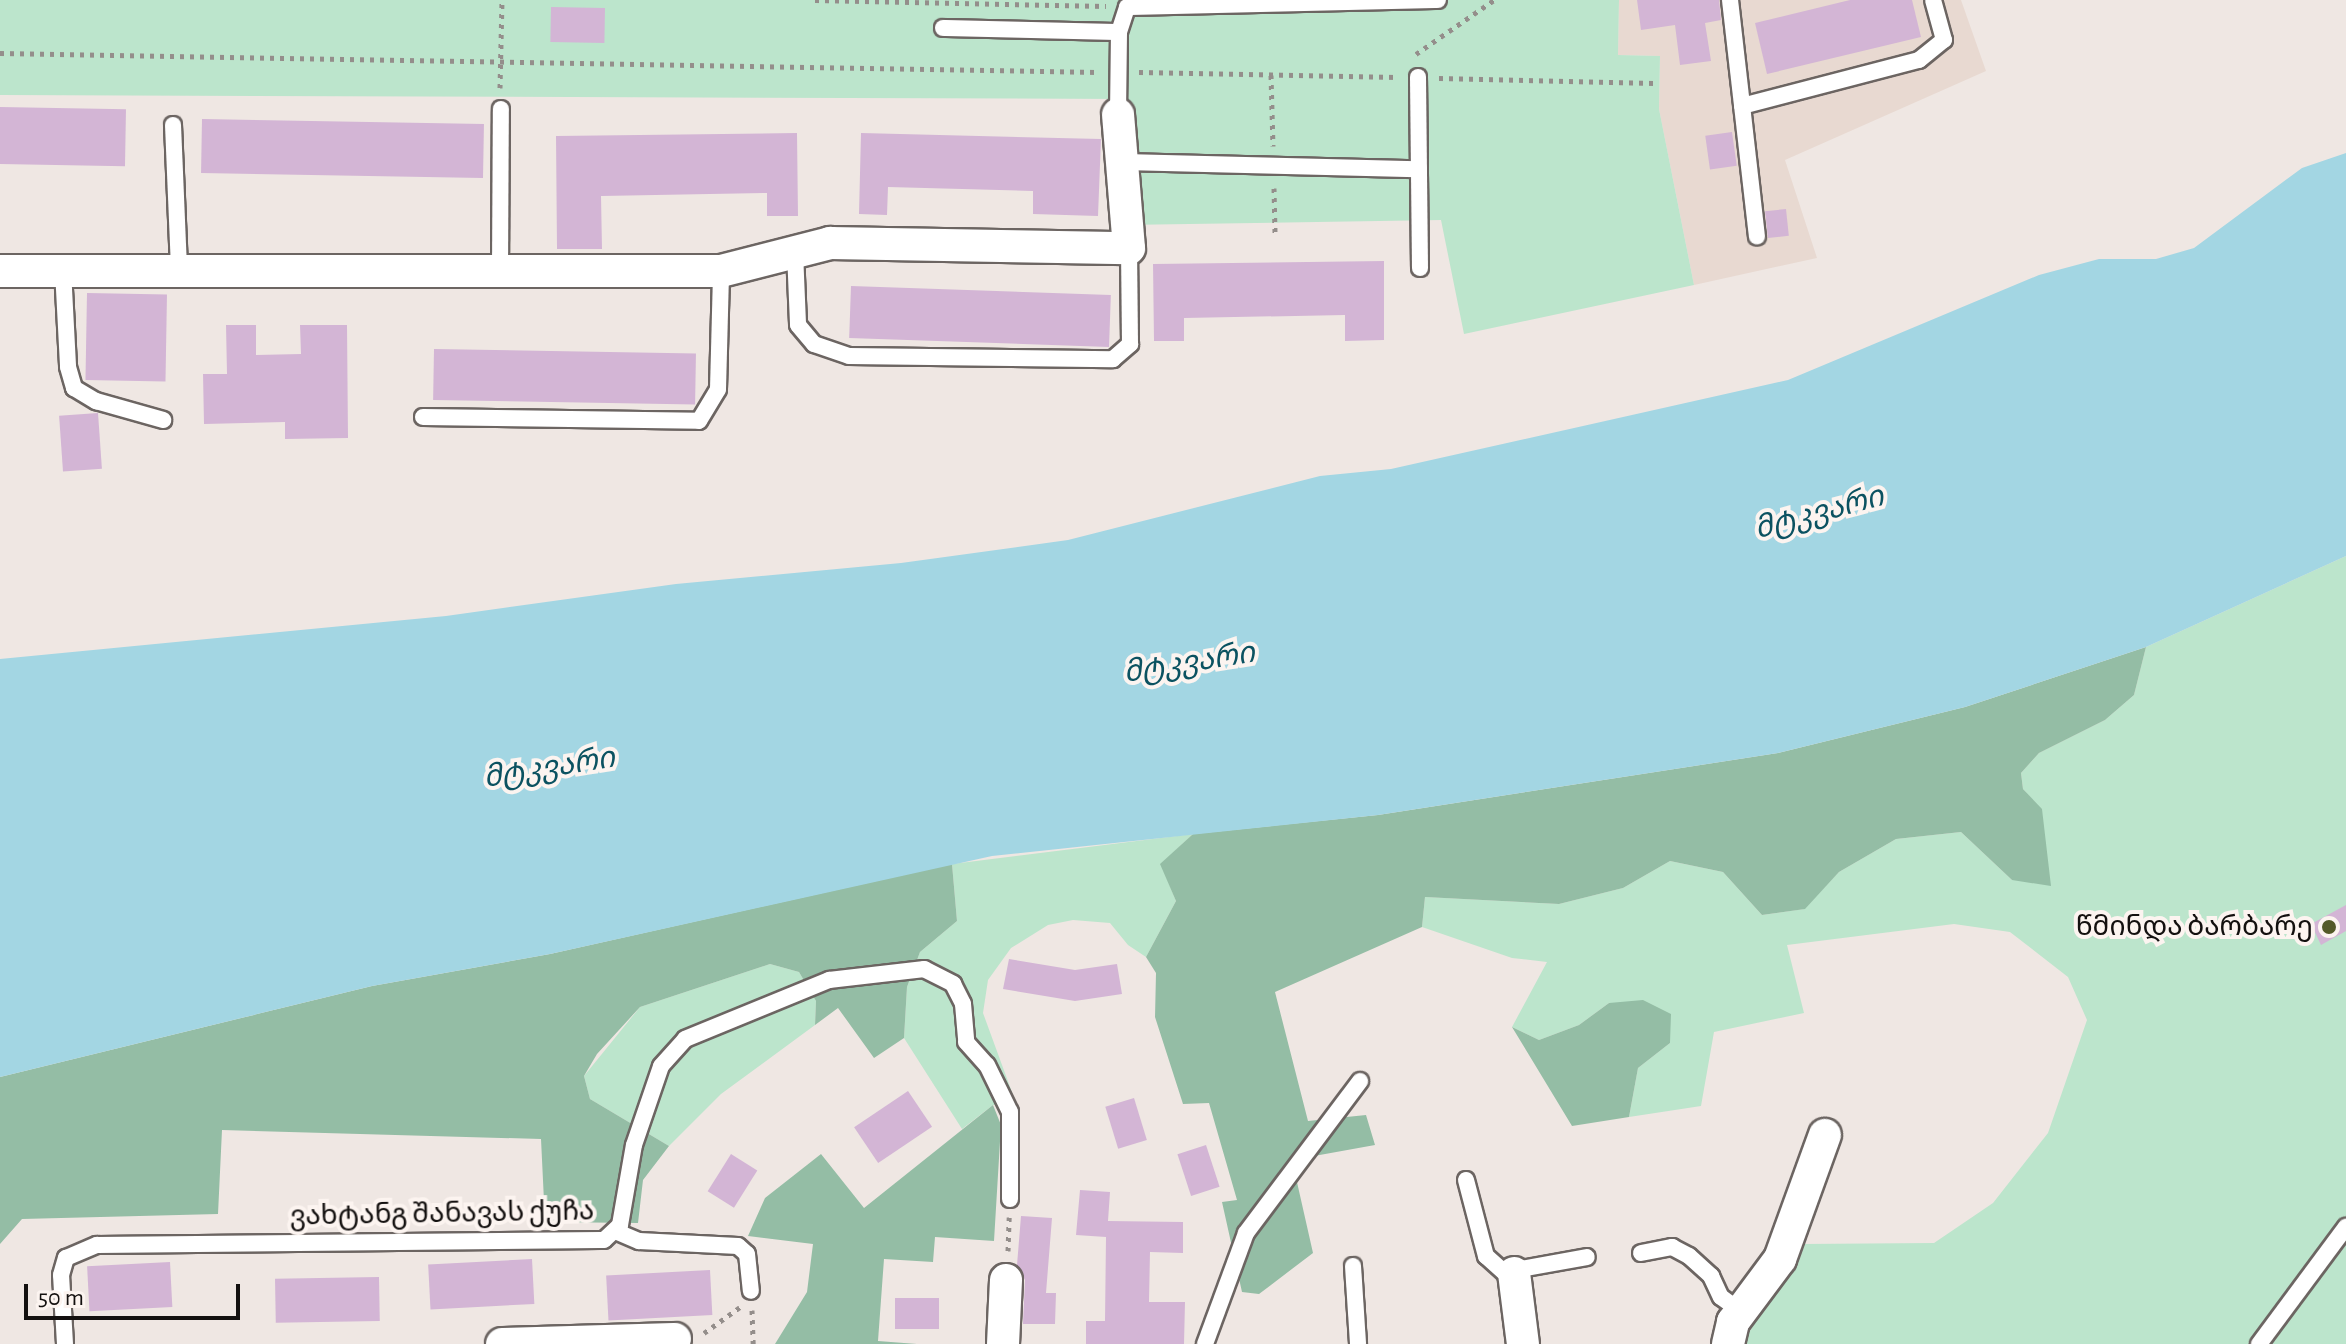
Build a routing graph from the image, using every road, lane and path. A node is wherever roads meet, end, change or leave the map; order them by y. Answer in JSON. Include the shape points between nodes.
{"nodes":[{"id":1,"x":502,"y":0,"type":"edge"},
{"id":2,"x":815,"y":0,"type":"edge"},
{"id":3,"x":1438,"y":0,"type":"edge"},
{"id":4,"x":1494,"y":0,"type":"edge"},
{"id":5,"x":1730,"y":0,"type":"edge"},
{"id":6,"x":1933,"y":0,"type":"edge"},
{"id":7,"x":1127,"y":7,"type":"junction"},
{"id":8,"x":943,"y":28,"type":"dead end"},
{"id":9,"x":1119,"y":32,"type":"junction"},
{"id":10,"x":0,"y":53,"type":"edge"},
{"id":11,"x":1408,"y":59,"type":"dead end"},
{"id":12,"x":499,"y":63,"type":"junction"},
{"id":13,"x":1396,"y":68,"type":"dead end"},
{"id":14,"x":1119,"y":72,"type":"junction"},
{"id":15,"x":1384,"y":76,"type":"junction"},
{"id":16,"x":1418,"y":77,"type":"junction"},
{"id":17,"x":1654,"y":83,"type":"dead end"},
{"id":18,"x":1742,"y":106,"type":"junction"},
{"id":19,"x":501,"y":109,"type":"joint"},
{"id":20,"x":1118,"y":114,"type":"joint"},
{"id":21,"x":173,"y":125,"type":"dead end"},
{"id":22,"x":1122,"y":162,"type":"junction"},
{"id":23,"x":1419,"y":169,"type":"junction"},
{"id":24,"x":1757,"y":236,"type":"dead end"},
{"id":25,"x":1129,"y":248,"type":"junction"},
{"id":26,"x":795,"y":252,"type":"junction"},
{"id":27,"x":179,"y":268,"type":"junction"},
{"id":28,"x":1420,"y":268,"type":"dead end"},
{"id":29,"x":63,"y":270,"type":"junction"},
{"id":30,"x":0,"y":271,"type":"edge"},
{"id":31,"x":721,"y":271,"type":"junction"},
{"id":32,"x":500,"y":273,"type":"junction"},
{"id":33,"x":423,"y":417,"type":"dead end"},
{"id":34,"x":163,"y":420,"type":"dead end"},
{"id":35,"x":1360,"y":1081,"type":"dead end"},
{"id":36,"x":1825,"y":1135,"type":"dead end"},
{"id":37,"x":1466,"y":1180,"type":"dead end"},
{"id":38,"x":1010,"y":1199,"type":"joint"},
{"id":39,"x":2346,"y":1227,"type":"edge"},
{"id":40,"x":615,"y":1231,"type":"junction"},
{"id":41,"x":1641,"y":1253,"type":"dead end"},
{"id":42,"x":1587,"y":1257,"type":"dead end"},
{"id":43,"x":1353,"y":1266,"type":"dead end"},
{"id":44,"x":1514,"y":1273,"type":"junction"},
{"id":45,"x":1006,"y":1280,"type":"joint"},
{"id":46,"x":751,"y":1291,"type":"junction"},
{"id":47,"x":1740,"y":1311,"type":"junction"},
{"id":48,"x":675,"y":1339,"type":"joint"},
{"id":49,"x":65,"y":1344,"type":"edge"},
{"id":50,"x":502,"y":1344,"type":"edge"},
{"id":51,"x":753,"y":1344,"type":"edge"},
{"id":52,"x":1003,"y":1344,"type":"edge"},
{"id":53,"x":1205,"y":1344,"type":"edge"},
{"id":54,"x":1358,"y":1344,"type":"edge"},
{"id":55,"x":1523,"y":1344,"type":"edge"},
{"id":56,"x":1728,"y":1344,"type":"edge"},
{"id":57,"x":2259,"y":1344,"type":"edge"}],
"edges":[{"from":1,"to":12,"type":"path"},
{"from":2,"to":7,"type":"path"},
{"from":3,"to":7,"type":"lane"},
{"from":4,"to":11,"type":"path"},
{"from":5,"to":18,"type":"lane"},
{"from":6,"to":18,"type":"lane","via":[[1944,40],[1919,60]]},
{"from":7,"to":9,"type":"lane"},
{"from":8,"to":9,"type":"lane"},
{"from":9,"to":14,"type":"lane"},
{"from":10,"to":12,"type":"path"},
{"from":12,"to":14,"type":"path"},
{"from":12,"to":19,"type":"path"},
{"from":13,"to":15,"type":"path"},
{"from":14,"to":15,"type":"path"},
{"from":14,"to":20,"type":"lane"},
{"from":15,"to":16,"type":"path"},
{"from":16,"to":17,"type":"path"},
{"from":16,"to":23,"type":"lane"},
{"from":18,"to":24,"type":"lane"},
{"from":19,"to":32,"type":"lane"},
{"from":20,"to":22,"type":"street"},
{"from":21,"to":27,"type":"lane"},
{"from":22,"to":23,"type":"lane"},
{"from":22,"to":25,"type":"street"},
{"from":23,"to":28,"type":"lane"},
{"from":25,"to":26,"type":"street","via":[[830,243]]},
{"from":25,"to":26,"type":"lane","via":[[1130,344],[1113,359],[849,356],[814,344],[798,325]]},
{"from":26,"to":31,"type":"street"},
{"from":27,"to":29,"type":"street"},
{"from":27,"to":32,"type":"street"},
{"from":29,"to":30,"type":"street"},
{"from":29,"to":34,"type":"lane","via":[[74,388],[96,401]]},
{"from":31,"to":32,"type":"street"},
{"from":31,"to":33,"type":"lane","via":[[718,389],[699,421]]},
{"from":35,"to":53,"type":"lane","via":[[1246,1233]]},
{"from":36,"to":47,"type":"street","via":[[1780,1259]]},
{"from":37,"to":44,"type":"lane","via":[[1486,1256],[1504,1272]]},
{"from":38,"to":40,"type":"lane","name":"ვახტანგ შანავას ქუჩა","via":[[1010,1112],[987,1065],[966,1042],[963,1004],[953,984],[924,969],[829,980],[685,1039],[661,1066],[634,1145]]},
{"from":38,"to":45,"type":"path"},
{"from":39,"to":57,"type":"lane"},
{"from":40,"to":46,"type":"lane","via":[[639,1241],[738,1246],[747,1254]]},
{"from":40,"to":49,"type":"lane","name":"ვახტანგ შანავას ქუჩა","via":[[589,1243],[97,1245],[66,1258],[61,1275]]},
{"from":41,"to":47,"type":"lane","via":[[1672,1247],[1689,1256],[1711,1276],[1721,1297]]},
{"from":42,"to":44,"type":"lane"},
{"from":43,"to":54,"type":"lane"},
{"from":44,"to":55,"type":"street"},
{"from":45,"to":52,"type":"street"},
{"from":46,"to":48,"type":"path","via":[[716,1329]]},
{"from":46,"to":51,"type":"path"},
{"from":47,"to":56,"type":"street"},
{"from":48,"to":50,"type":"street"}]}
